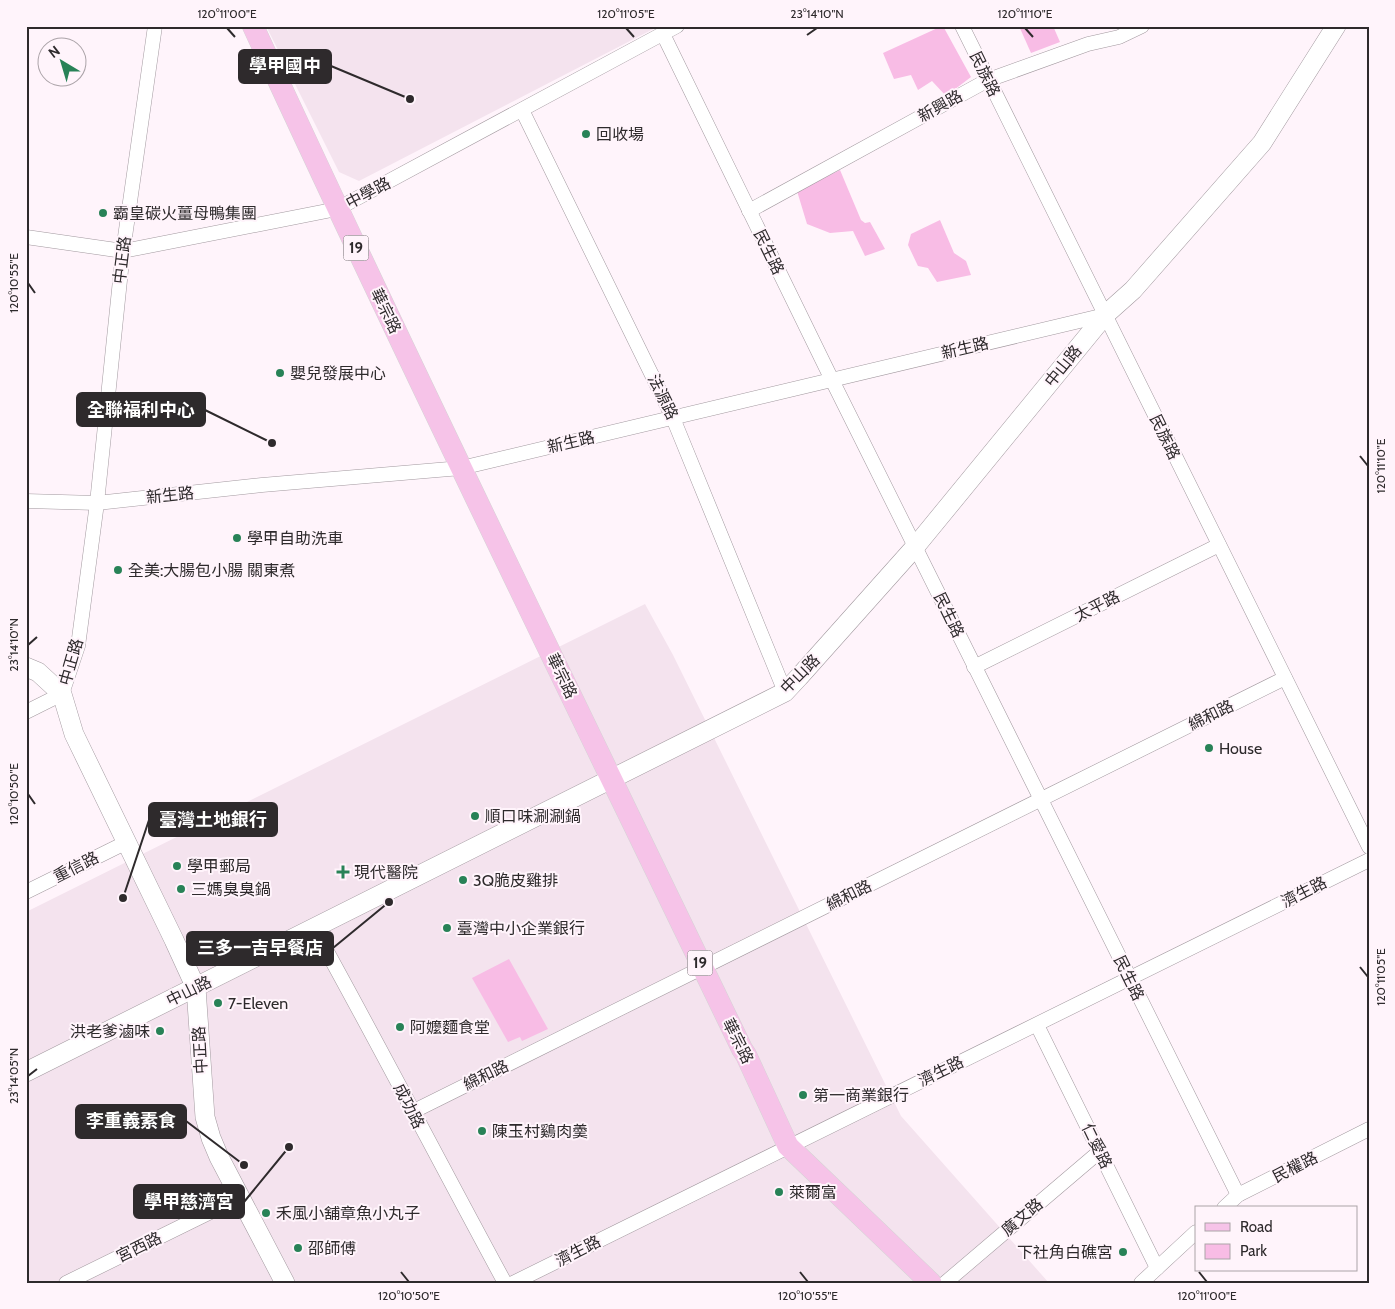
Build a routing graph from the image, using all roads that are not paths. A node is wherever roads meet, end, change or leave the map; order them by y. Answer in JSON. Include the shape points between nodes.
{"nodes":[{"id":1,"x":155,"y":26,"type":"edge"},
{"id":2,"x":253,"y":26,"type":"edge"},
{"id":3,"x":677,"y":26,"type":"edge"},
{"id":4,"x":962,"y":26,"type":"edge"},
{"id":5,"x":1142,"y":26,"type":"edge"},
{"id":6,"x":1336,"y":26,"type":"edge"},
{"id":7,"x":663,"y":34,"type":"junction"},
{"id":8,"x":988,"y":80,"type":"junction"},
{"id":9,"x":522,"y":110,"type":"junction"},
{"id":10,"x":337,"y":209,"type":"junction"},
{"id":11,"x":749,"y":211,"type":"junction"},
{"id":12,"x":26,"y":237,"type":"edge"},
{"id":13,"x":123,"y":251,"type":"junction"},
{"id":14,"x":1105,"y":315,"type":"junction"},
{"id":15,"x":832,"y":380,"type":"junction"},
{"id":16,"x":673,"y":418,"type":"junction"},
{"id":17,"x":461,"y":468,"type":"junction"},
{"id":18,"x":26,"y":501,"type":"edge"},
{"id":19,"x":97,"y":503,"type":"junction"},
{"id":20,"x":1219,"y":544,"type":"junction"},
{"id":21,"x":915,"y":547,"type":"junction"},
{"id":22,"x":26,"y":666,"type":"edge"},
{"id":23,"x":974,"y":667,"type":"junction"},
{"id":24,"x":1285,"y":678,"type":"junction"},
{"id":25,"x":784,"y":692,"type":"junction"},
{"id":26,"x":62,"y":694,"type":"junction"},
{"id":27,"x":26,"y":712,"type":"edge"},
{"id":28,"x":612,"y":780,"type":"junction"},
{"id":29,"x":1041,"y":800,"type":"junction"},
{"id":30,"x":127,"y":842,"type":"junction"},
{"id":31,"x":1369,"y":847,"type":"edge"},
{"id":32,"x":1369,"y":860,"type":"edge"},
{"id":33,"x":26,"y":892,"type":"edge"},
{"id":34,"x":314,"y":928,"type":"junction"},
{"id":35,"x":702,"y":967,"type":"junction"},
{"id":36,"x":1130,"y":979,"type":"junction"},
{"id":37,"x":196,"y":988,"type":"junction"},
{"id":38,"x":1037,"y":1025,"type":"junction"},
{"id":39,"x":26,"y":1072,"type":"edge"},
{"id":40,"x":412,"y":1112,"type":"junction"},
{"id":41,"x":1369,"y":1129,"type":"edge"},
{"id":42,"x":788,"y":1146,"type":"junction"},
{"id":43,"x":1100,"y":1152,"type":"junction"},
{"id":44,"x":1238,"y":1195,"type":"junction"},
{"id":45,"x":240,"y":1198,"type":"junction"},
{"id":46,"x":1226,"y":1206,"type":"edge"},
{"id":47,"x":1195,"y":1233,"type":"edge"},
{"id":48,"x":1157,"y":1268,"type":"junction"},
{"id":49,"x":66,"y":1283,"type":"edge"},
{"id":50,"x":285,"y":1283,"type":"edge"},
{"id":51,"x":505,"y":1283,"type":"edge"},
{"id":52,"x":514,"y":1283,"type":"edge"},
{"id":53,"x":931,"y":1283,"type":"edge"},
{"id":54,"x":945,"y":1283,"type":"edge"},
{"id":55,"x":1141,"y":1283,"type":"edge"}],
"edges":[{"from":1,"to":13,"type":"street","name":"中正路"},
{"from":2,"to":10,"type":"main road","name":"華宗路","number":"19"},
{"from":3,"to":7,"type":"street","name":"中學路"},
{"from":4,"to":8,"type":"street","name":"民族路"},
{"from":5,"to":8,"type":"street","name":"新興路"},
{"from":6,"to":14,"type":"main road","name":"中山路","via":[[1262,143],[1133,290]]},
{"from":7,"to":9,"type":"street","name":"中學路"},
{"from":7,"to":11,"type":"street","name":"民生路"},
{"from":8,"to":11,"type":"street","name":"新興路"},
{"from":8,"to":14,"type":"street","name":"民族路"},
{"from":9,"to":10,"type":"street","name":"中學路"},
{"from":9,"to":16,"type":"street","name":"法源路"},
{"from":10,"to":13,"type":"street","name":"中學路"},
{"from":10,"to":17,"type":"main road","name":"華宗路","number":"19"},
{"from":11,"to":15,"type":"street","name":"民生路"},
{"from":12,"to":13,"type":"street","name":"中學路"},
{"from":13,"to":19,"type":"street","name":"中正路"},
{"from":14,"to":15,"type":"street","name":"新生路"},
{"from":14,"to":20,"type":"street","name":"民族路"},
{"from":14,"to":21,"type":"main road","name":"中山路"},
{"from":15,"to":16,"type":"street","name":"新生路"},
{"from":15,"to":21,"type":"street","name":"民生路"},
{"from":16,"to":17,"type":"street","name":"新生路"},
{"from":16,"to":25,"type":"street","name":"法源路"},
{"from":17,"to":19,"type":"street","name":"新生路"},
{"from":17,"to":28,"type":"main road","name":"華宗路","number":"19"},
{"from":18,"to":19,"type":"street","name":"新生路"},
{"from":19,"to":26,"type":"street","name":"中正路","via":[[78,646]]},
{"from":20,"to":23,"type":"street","name":"太平路"},
{"from":20,"to":24,"type":"street","name":"民族路"},
{"from":21,"to":23,"type":"street","name":"民生路"},
{"from":21,"to":25,"type":"main road","name":"中山路"},
{"from":22,"to":26,"type":"main road","via":[[38,672]]},
{"from":23,"to":29,"type":"street","name":"民生路"},
{"from":24,"to":29,"type":"street","name":"綿和路"},
{"from":24,"to":31,"type":"street","name":"民族路"},
{"from":25,"to":28,"type":"main road","name":"中山路"},
{"from":26,"to":27,"type":"street"},
{"from":26,"to":30,"type":"main road","name":"中正路","via":[[74,734]]},
{"from":28,"to":34,"type":"main road","name":"中山路"},
{"from":28,"to":35,"type":"main road","name":"華宗路","number":"19"},
{"from":29,"to":35,"type":"street","name":"綿和路"},
{"from":29,"to":36,"type":"street","name":"民生路"},
{"from":30,"to":33,"type":"street","name":"重信路"},
{"from":30,"to":37,"type":"main road","name":"中正路"},
{"from":32,"to":36,"type":"street","name":"濟生路"},
{"from":34,"to":37,"type":"main road","name":"中山路"},
{"from":34,"to":40,"type":"street","name":"成功路"},
{"from":35,"to":40,"type":"street","name":"綿和路"},
{"from":35,"to":42,"type":"main road","name":"華宗路","number":"19"},
{"from":36,"to":38,"type":"street","name":"濟生路"},
{"from":36,"to":44,"type":"street","name":"民生路"},
{"from":37,"to":39,"type":"main road","name":"中山路"},
{"from":37,"to":45,"type":"main road","name":"中正路","via":[[205,1117],[211,1138]]},
{"from":38,"to":42,"type":"street","name":"濟生路"},
{"from":38,"to":43,"type":"street","name":"仁愛路"},
{"from":40,"to":51,"type":"street","name":"成功路"},
{"from":41,"to":44,"type":"street","name":"民權路"},
{"from":42,"to":52,"type":"street","name":"濟生路"},
{"from":42,"to":53,"type":"main road","name":"華宗路","number":"19"},
{"from":43,"to":48,"type":"street","name":"仁愛路"},
{"from":43,"to":54,"type":"street","name":"廣文路"},
{"from":44,"to":46,"type":"street","name":"民權路"},
{"from":45,"to":49,"type":"street","name":"宮西路"},
{"from":45,"to":50,"type":"main road","name":"中正路"},
{"from":47,"to":48,"type":"street"},
{"from":48,"to":55,"type":"street"}]}
